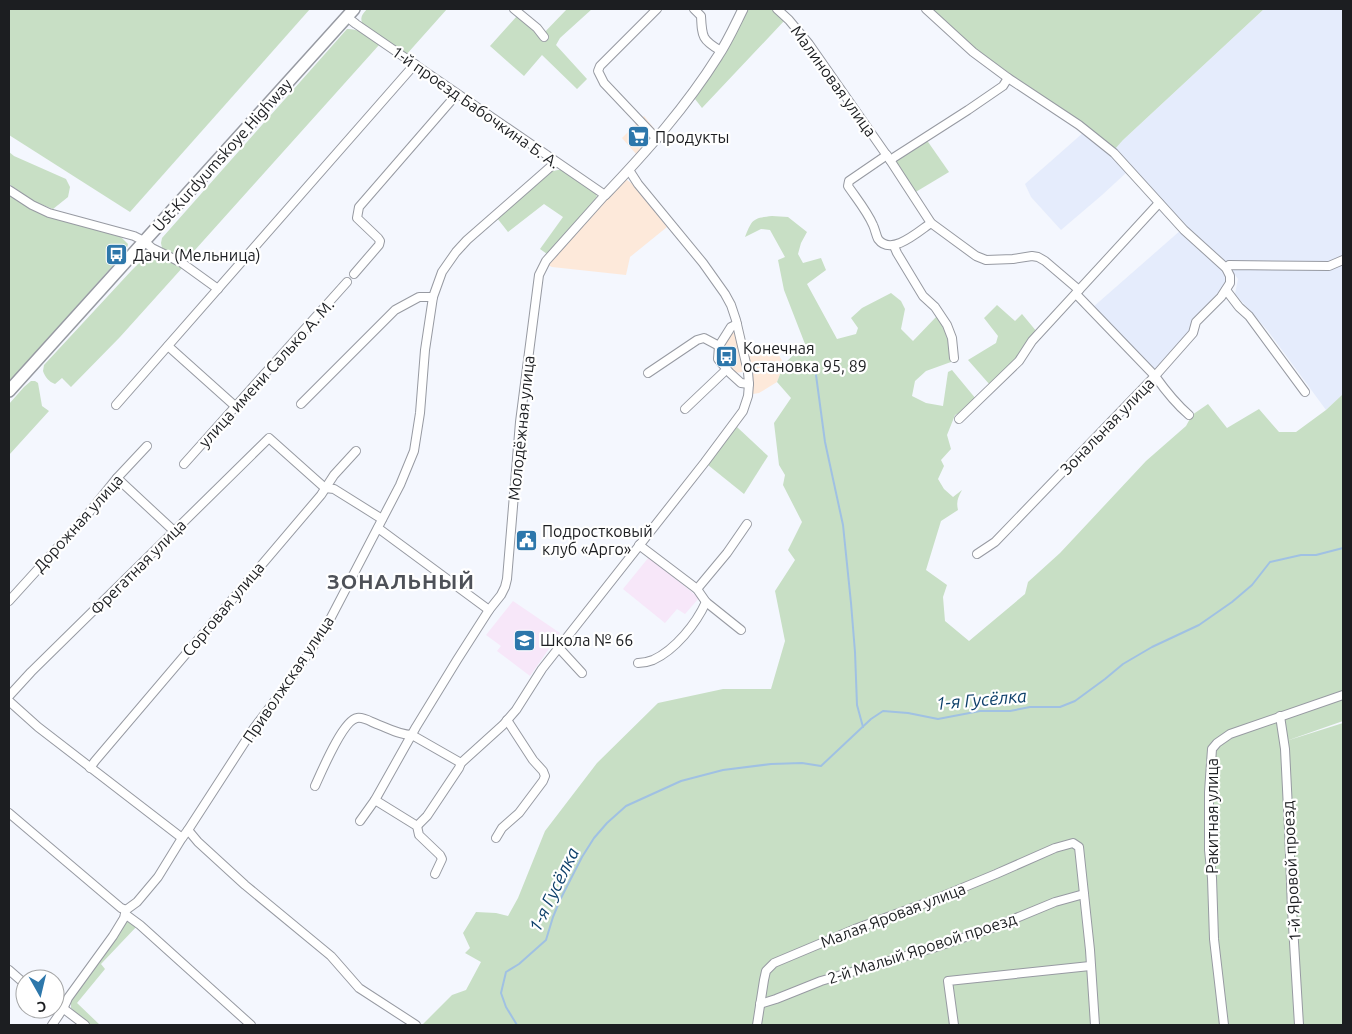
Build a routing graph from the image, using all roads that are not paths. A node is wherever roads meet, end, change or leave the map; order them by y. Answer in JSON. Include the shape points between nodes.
{"nodes":[{"id":1,"x":514,"y":9,"type":"edge"},
{"id":2,"x":657,"y":9,"type":"edge"},
{"id":3,"x":694,"y":9,"type":"edge"},
{"id":4,"x":743,"y":9,"type":"edge"},
{"id":5,"x":777,"y":9,"type":"edge"},
{"id":6,"x":926,"y":9,"type":"edge"},
{"id":7,"x":351,"y":13,"type":"edge"},
{"id":8,"x":544,"y":37,"type":"dead end"},
{"id":9,"x":721,"y":50,"type":"junction"},
{"id":10,"x":415,"y":64,"type":"junction"},
{"id":11,"x":1008,"y":78,"type":"junction"},
{"id":12,"x":457,"y":94,"type":"junction"},
{"id":13,"x":657,"y":139,"type":"junction"},
{"id":14,"x":889,"y":158,"type":"junction"},
{"id":15,"x":556,"y":162,"type":"junction"},
{"id":16,"x":629,"y":170,"type":"junction"},
{"id":17,"x":9,"y":190,"type":"edge"},
{"id":18,"x":605,"y":196,"type":"junction"},
{"id":19,"x":1159,"y":203,"type":"junction"},
{"id":20,"x":931,"y":223,"type":"junction"},
{"id":21,"x":144,"y":241,"type":"junction"},
{"id":22,"x":894,"y":246,"type":"junction"},
{"id":23,"x":1343,"y":260,"type":"edge"},
{"id":24,"x":1226,"y":268,"type":"junction"},
{"id":25,"x":354,"y":274,"type":"dead end"},
{"id":26,"x":347,"y":282,"type":"dead end"},
{"id":27,"x":218,"y":289,"type":"junction"},
{"id":28,"x":1226,"y":290,"type":"junction"},
{"id":29,"x":1077,"y":292,"type":"junction"},
{"id":30,"x":433,"y":297,"type":"junction"},
{"id":31,"x":737,"y":324,"type":"junction"},
{"id":32,"x":168,"y":346,"type":"junction"},
{"id":33,"x":719,"y":346,"type":"junction"},
{"id":34,"x":954,"y":358,"type":"dead end"},
{"id":35,"x":726,"y":370,"type":"junction"},
{"id":36,"x":648,"y":373,"type":"dead end"},
{"id":37,"x":1155,"y":376,"type":"junction"},
{"id":38,"x":749,"y":384,"type":"junction"},
{"id":39,"x":9,"y":391,"type":"edge"},
{"id":40,"x":1306,"y":392,"type":"dead end"},
{"id":41,"x":116,"y":404,"type":"dead end"},
{"id":42,"x":301,"y":404,"type":"dead end"},
{"id":43,"x":235,"y":406,"type":"junction"},
{"id":44,"x":685,"y":409,"type":"dead end"},
{"id":45,"x":1190,"y":415,"type":"dead end"},
{"id":46,"x":959,"y":419,"type":"dead end"},
{"id":47,"x":147,"y":446,"type":"dead end"},
{"id":48,"x":356,"y":451,"type":"dead end"},
{"id":49,"x":184,"y":464,"type":"dead end"},
{"id":50,"x":117,"y":478,"type":"junction"},
{"id":51,"x":325,"y":488,"type":"junction"},
{"id":52,"x":382,"y":519,"type":"junction"},
{"id":53,"x":747,"y":524,"type":"dead end"},
{"id":54,"x":378,"y":528,"type":"junction"},
{"id":55,"x":174,"y":532,"type":"junction"},
{"id":56,"x":639,"y":545,"type":"junction"},
{"id":57,"x":977,"y":554,"type":"dead end"},
{"id":58,"x":697,"y":589,"type":"junction"},
{"id":59,"x":9,"y":601,"type":"edge"},
{"id":60,"x":706,"y":602,"type":"junction"},
{"id":61,"x":489,"y":610,"type":"junction"},
{"id":62,"x":741,"y":630,"type":"dead end"},
{"id":63,"x":558,"y":648,"type":"junction"},
{"id":64,"x":638,"y":663,"type":"dead end"},
{"id":65,"x":582,"y":673,"type":"dead end"},
{"id":66,"x":1343,"y":695,"type":"edge"},
{"id":67,"x":9,"y":696,"type":"edge"},
{"id":68,"x":9,"y":701,"type":"edge"},
{"id":69,"x":1280,"y":716,"type":"junction"},
{"id":70,"x":507,"y":720,"type":"junction"},
{"id":71,"x":412,"y":735,"type":"junction"},
{"id":72,"x":461,"y":763,"type":"junction"},
{"id":73,"x":90,"y":768,"type":"junction"},
{"id":74,"x":315,"y":786,"type":"dead end"},
{"id":75,"x":375,"y":800,"type":"junction"},
{"id":76,"x":9,"y":813,"type":"edge"},
{"id":77,"x":360,"y":821,"type":"dead end"},
{"id":78,"x":417,"y":826,"type":"junction"},
{"id":79,"x":188,"y":830,"type":"junction"},
{"id":80,"x":182,"y":838,"type":"junction"},
{"id":81,"x":496,"y":838,"type":"dead end"},
{"id":82,"x":435,"y":874,"type":"dead end"},
{"id":83,"x":1084,"y":894,"type":"junction"},
{"id":84,"x":126,"y":912,"type":"junction"},
{"id":85,"x":1090,"y":966,"type":"junction"},
{"id":86,"x":760,"y":1004,"type":"junction"},
{"id":87,"x":65,"y":1006,"type":"edge"},
{"id":88,"x":65,"y":1010,"type":"edge"},
{"id":89,"x":85,"y":1025,"type":"edge"},
{"id":90,"x":250,"y":1025,"type":"edge"},
{"id":91,"x":416,"y":1025,"type":"edge"},
{"id":92,"x":757,"y":1025,"type":"edge"},
{"id":93,"x":954,"y":1025,"type":"edge"},
{"id":94,"x":1095,"y":1025,"type":"edge"},
{"id":95,"x":1224,"y":1025,"type":"edge"},
{"id":96,"x":1299,"y":1025,"type":"edge"}],
"edges":[{"from":1,"to":8,"type":"street"},
{"from":2,"to":13,"type":"street","via":[[598,71],[604,83]]},
{"from":3,"to":9,"type":"street","via":[[701,16],[704,37]]},
{"from":4,"to":9,"type":"street","name":"Молодёжная улица"},
{"from":5,"to":14,"type":"street","name":"Малиновая улица","via":[[809,44]]},
{"from":6,"to":11,"type":"street","via":[[973,52]]},
{"from":7,"to":10,"type":"street","name":"1-й проезд Бабочкина Б. А.","via":[[356,24]]},
{"from":7,"to":21,"type":"main road","name":"Ust-Kurdyumskoye Highway"},
{"from":9,"to":13,"type":"street","name":"Молодёжная улица"},
{"from":10,"to":12,"type":"street","name":"1-й проезд Бабочкина Б. А."},
{"from":10,"to":27,"type":"street"},
{"from":11,"to":14,"type":"street","via":[[968,110]]},
{"from":11,"to":19,"type":"street","via":[[1114,153]]},
{"from":12,"to":15,"type":"street","name":"1-й проезд Бабочкина Б. А."},
{"from":12,"to":25,"type":"street","via":[[359,207],[357,218],[380,241]]},
{"from":13,"to":16,"type":"street","name":"Молодёжная улица"},
{"from":14,"to":20,"type":"street","name":"Малиновая улица"},
{"from":14,"to":22,"type":"street","via":[[849,180],[848,186],[873,224],[878,238],[883,244]]},
{"from":15,"to":18,"type":"street","name":"1-й проезд Бабочкина Б. А."},
{"from":15,"to":30,"type":"street","name":"Приволжская улица","via":[[461,246],[442,272]]},
{"from":16,"to":18,"type":"street","name":"Молодёжная улица"},
{"from":16,"to":31,"type":"street","via":[[725,294]]},
{"from":17,"to":21,"type":"street","via":[[49,213]]},
{"from":18,"to":61,"type":"street","name":"Молодёжная улица","via":[[546,261],[539,274],[520,422],[507,579],[501,595]]},
{"from":19,"to":24,"type":"street"},
{"from":19,"to":29,"type":"street"},
{"from":20,"to":22,"type":"street"},
{"from":20,"to":29,"type":"street","name":"Малиновая улица","via":[[986,260],[1038,257]]},
{"from":21,"to":27,"type":"street"},
{"from":21,"to":39,"type":"main road","name":"Ust-Kurdyumskoye Highway"},
{"from":22,"to":34,"type":"street","via":[[924,296],[947,325]]},
{"from":23,"to":24,"type":"street","via":[[1329,266]]},
{"from":24,"to":28,"type":"street","via":[[1230,276]]},
{"from":26,"to":43,"type":"street","name":"улица имени Салько А. М."},
{"from":27,"to":32,"type":"street"},
{"from":28,"to":37,"type":"street","name":"Зональная улица","via":[[1196,322],[1193,333]]},
{"from":28,"to":40,"type":"street"},
{"from":29,"to":37,"type":"street","name":"Малиновая улица"},
{"from":29,"to":46,"type":"street","via":[[1032,341],[1019,361]]},
{"from":30,"to":42,"type":"street","via":[[419,297],[395,310]]},
{"from":30,"to":52,"type":"street","name":"Приволжская улица","via":[[414,451]]},
{"from":31,"to":33,"type":"street","via":[[731,327]]},
{"from":31,"to":38,"type":"street"},
{"from":32,"to":41,"type":"street"},
{"from":32,"to":43,"type":"street"},
{"from":33,"to":35,"type":"street","via":[[718,359]]},
{"from":33,"to":36,"type":"street","via":[[704,338],[697,340]]},
{"from":35,"to":38,"type":"street","via":[[741,383]]},
{"from":35,"to":44,"type":"street"},
{"from":37,"to":45,"type":"street","name":"Малиновая улица"},
{"from":37,"to":57,"type":"street","name":"Зональная улица","via":[[995,542]]},
{"from":38,"to":56,"type":"street","via":[[743,411]]},
{"from":43,"to":49,"type":"street","name":"улица имени Салько А. М."},
{"from":47,"to":50,"type":"street","name":"Дорожная улица"},
{"from":48,"to":51,"type":"street","name":"Сорговая улица"},
{"from":50,"to":55,"type":"street"},
{"from":50,"to":59,"type":"street","name":"Дорожная улица","via":[[87,516]]},
{"from":51,"to":52,"type":"street","via":[[334,489]]},
{"from":51,"to":55,"type":"street","name":"Фрегатная улица","via":[[269,438]]},
{"from":51,"to":73,"type":"street","name":"Сорговая улица"},
{"from":52,"to":54,"type":"street","name":"Приволжская улица"},
{"from":53,"to":58,"type":"street"},
{"from":54,"to":61,"type":"street"},
{"from":54,"to":79,"type":"street","name":"Приволжская улица","via":[[325,629],[254,728]]},
{"from":55,"to":67,"type":"street","name":"Фрегатная улица"},
{"from":56,"to":58,"type":"street"},
{"from":56,"to":63,"type":"street"},
{"from":58,"to":60,"type":"street"},
{"from":60,"to":62,"type":"street"},
{"from":60,"to":64,"type":"street","via":[[686,635],[660,656]]},
{"from":61,"to":71,"type":"street","name":"Молодёжная улица"},
{"from":63,"to":65,"type":"street"},
{"from":63,"to":70,"type":"street"},
{"from":66,"to":69,"type":"street","name":"Ракитная улица"},
{"from":68,"to":73,"type":"street"},
{"from":69,"to":95,"type":"street","name":"Ракитная улица","via":[[1230,734],[1212,748],[1209,850],[1214,939]]},
{"from":69,"to":96,"type":"street","name":"1-й Яровой проезд","via":[[1285,749]]},
{"from":70,"to":72,"type":"street"},
{"from":70,"to":81,"type":"street","via":[[545,776]]},
{"from":71,"to":72,"type":"street"},
{"from":71,"to":74,"type":"street","via":[[366,719],[351,721],[334,746]]},
{"from":71,"to":75,"type":"street","name":"Молодёжная улица"},
{"from":72,"to":78,"type":"street"},
{"from":73,"to":80,"type":"street"},
{"from":75,"to":77,"type":"street","name":"Молодёжная улица"},
{"from":75,"to":78,"type":"street"},
{"from":76,"to":84,"type":"street"},
{"from":78,"to":82,"type":"street","via":[[418,835],[442,859]]},
{"from":79,"to":80,"type":"street","name":"Приволжская улица"},
{"from":79,"to":91,"type":"street","via":[[245,885],[331,956],[359,988]]},
{"from":80,"to":84,"type":"street","name":"Приволжская улица","via":[[158,877]]},
{"from":83,"to":85,"type":"street"},
{"from":83,"to":86,"type":"street","name":"2-й Малый Яровой проезд","via":[[1055,902],[992,928],[821,981]]},
{"from":83,"to":86,"type":"street","name":"Малая Яровая улица","via":[[1079,847],[1073,843],[1055,848],[774,963],[766,971]]},
{"from":84,"to":87,"type":"street","name":"Приволжская улица"},
{"from":84,"to":90,"type":"street"},
{"from":85,"to":93,"type":"street","via":[[948,981]]},
{"from":85,"to":94,"type":"street"},
{"from":86,"to":92,"type":"street","name":"Малая Яровая улица"},
{"from":88,"to":89,"type":"street"}]}
